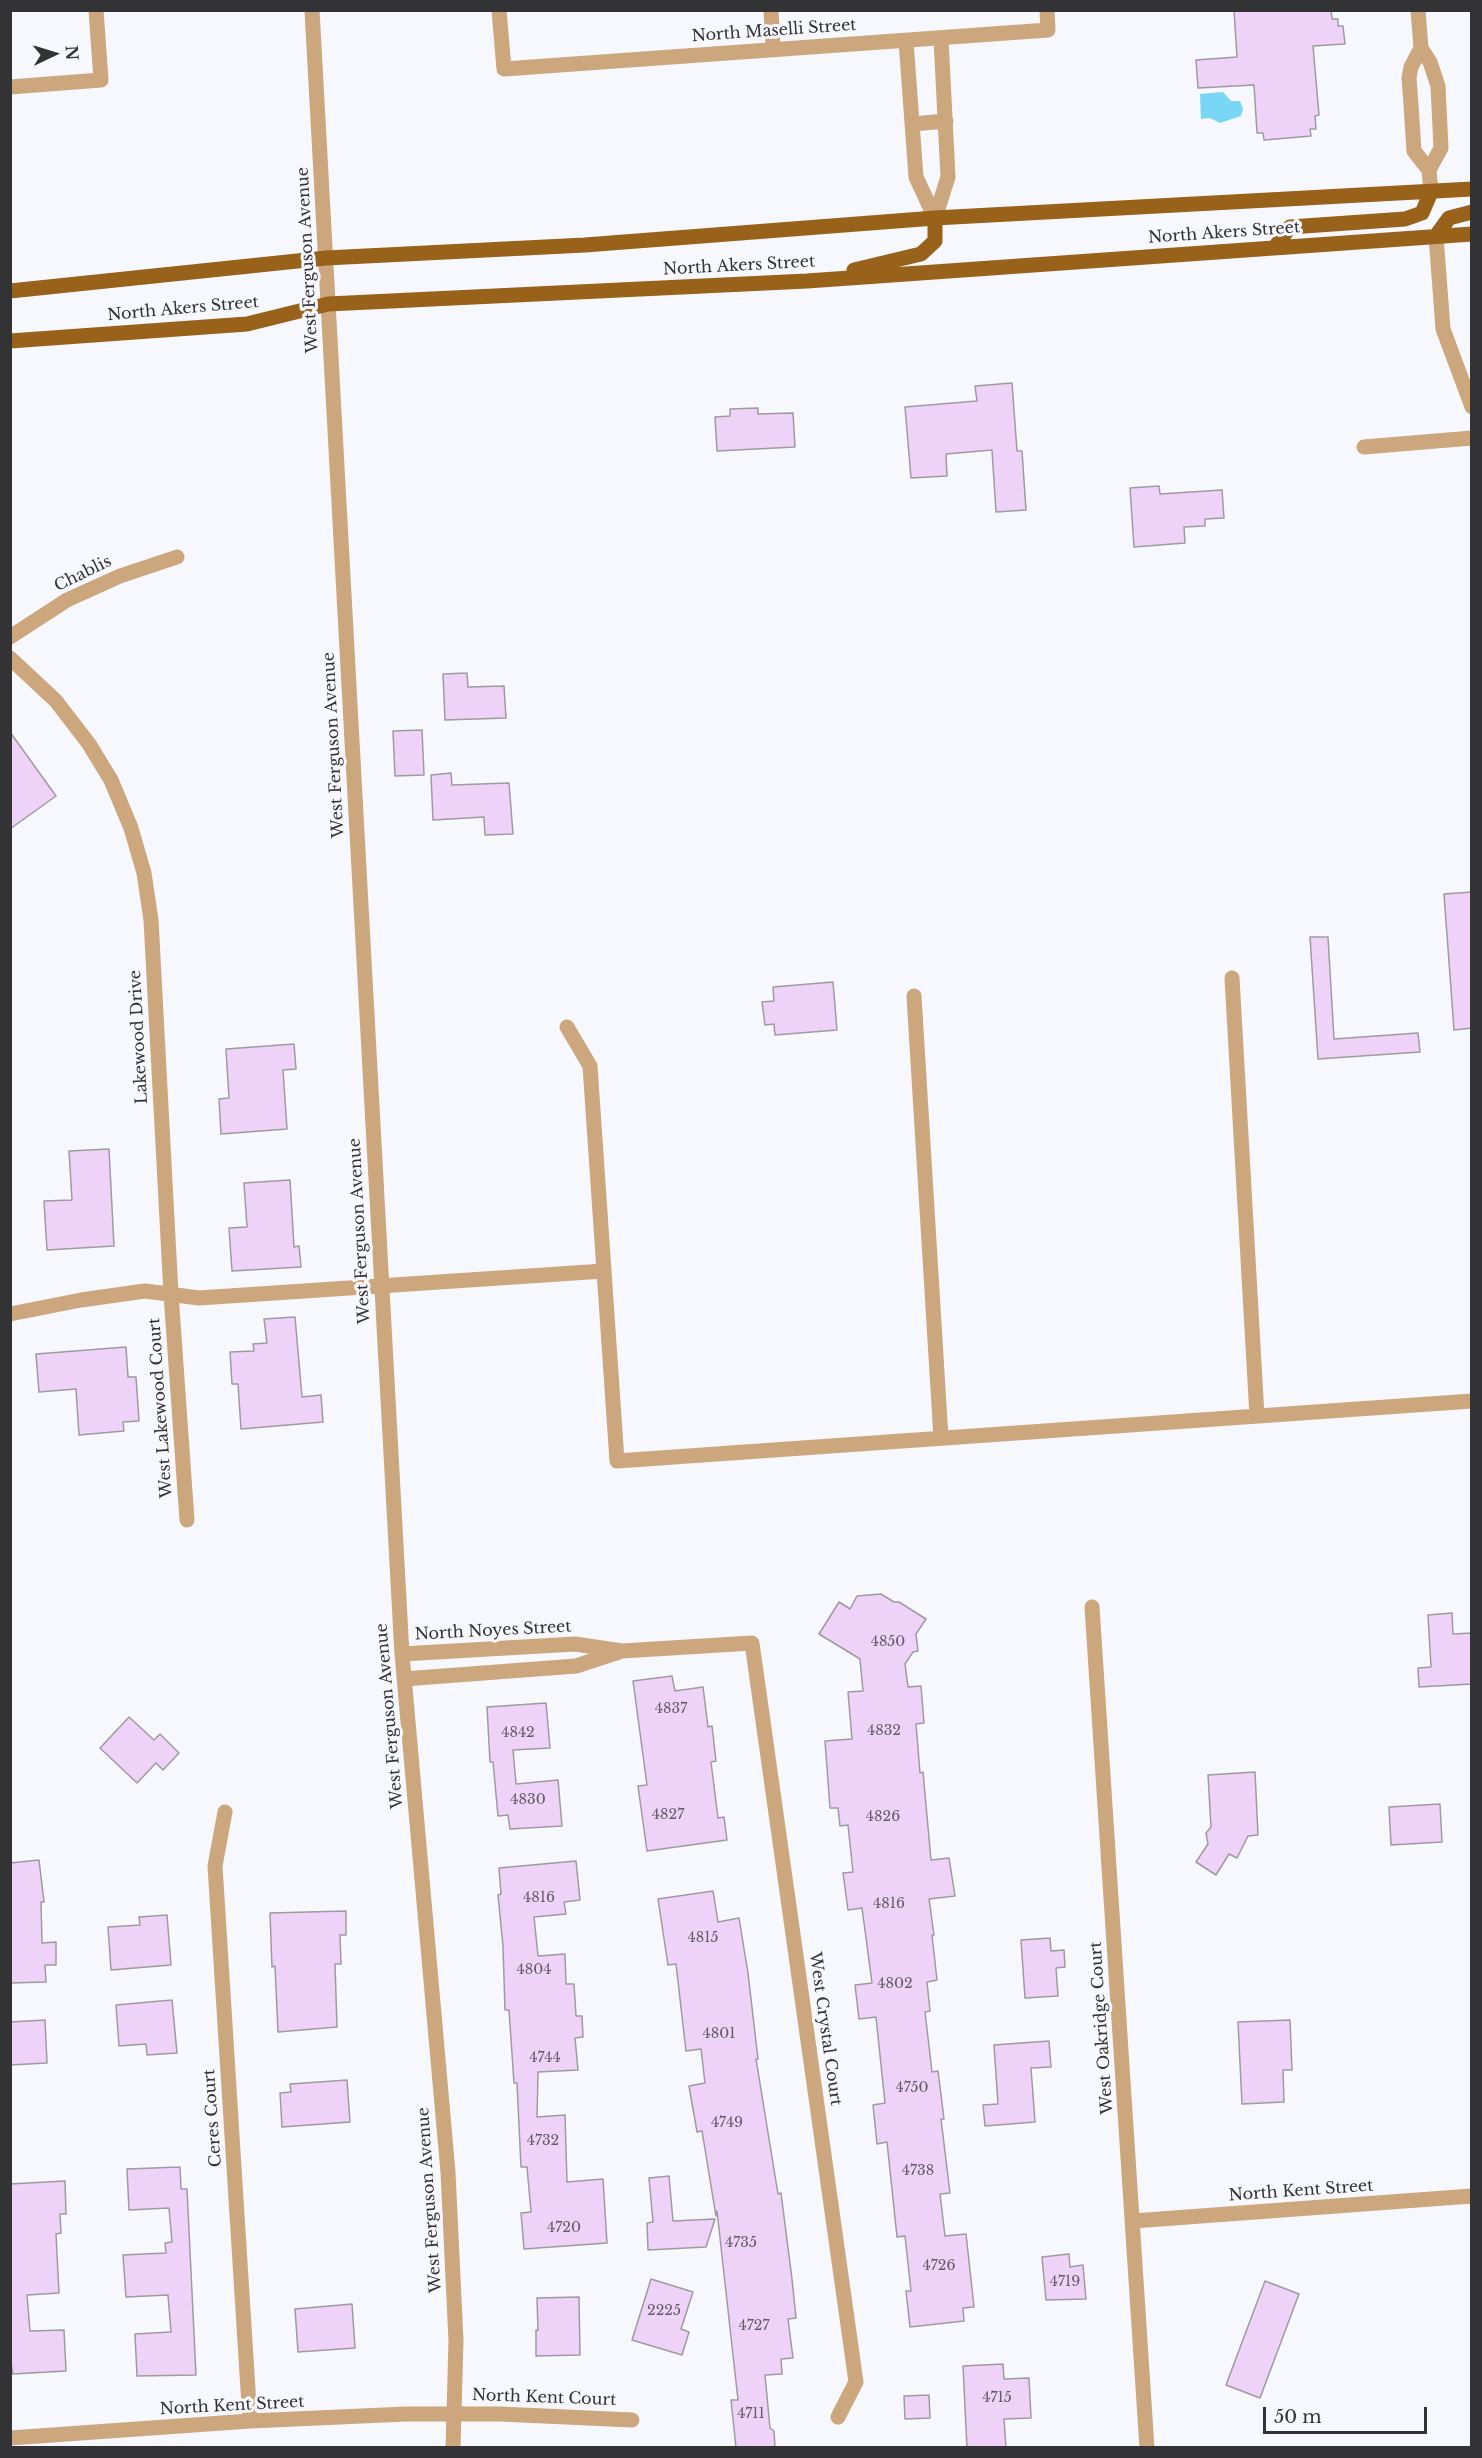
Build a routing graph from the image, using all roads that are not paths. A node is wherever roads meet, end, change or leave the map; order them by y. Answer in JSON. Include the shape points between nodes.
{"nodes":[{"id":1,"x":96,"y":10,"type":"edge"},
{"id":2,"x":312,"y":10,"type":"edge"},
{"id":3,"x":499,"y":10,"type":"edge"},
{"id":4,"x":771,"y":10,"type":"edge"},
{"id":5,"x":1047,"y":10,"type":"edge"},
{"id":6,"x":1418,"y":10,"type":"edge"},
{"id":7,"x":941,"y":39,"type":"junction"},
{"id":8,"x":906,"y":41,"type":"junction"},
{"id":9,"x":773,"y":48,"type":"junction"},
{"id":10,"x":1421,"y":48,"type":"junction"},
{"id":11,"x":10,"y":87,"type":"edge"},
{"id":12,"x":1439,"y":103,"type":"junction"},
{"id":13,"x":1410,"y":105,"type":"junction"},
{"id":14,"x":946,"y":121,"type":"junction"},
{"id":15,"x":912,"y":124,"type":"junction"},
{"id":16,"x":1429,"y":170,"type":"junction"},
{"id":17,"x":1472,"y":189,"type":"edge"},
{"id":18,"x":1431,"y":192,"type":"junction"},
{"id":19,"x":1472,"y":212,"type":"edge"},
{"id":20,"x":934,"y":218,"type":"junction"},
{"id":21,"x":1472,"y":234,"type":"edge"},
{"id":22,"x":1436,"y":236,"type":"junction"},
{"id":23,"x":1275,"y":247,"type":"junction"},
{"id":24,"x":326,"y":258,"type":"junction"},
{"id":25,"x":807,"y":281,"type":"junction"},
{"id":26,"x":10,"y":291,"type":"edge"},
{"id":27,"x":328,"y":304,"type":"junction"},
{"id":28,"x":10,"y":341,"type":"edge"},
{"id":29,"x":1472,"y":406,"type":"edge"},
{"id":30,"x":1472,"y":438,"type":"edge"},
{"id":31,"x":1364,"y":447,"type":"dead end"},
{"id":32,"x":177,"y":557,"type":"dead end"},
{"id":33,"x":10,"y":637,"type":"edge"},
{"id":34,"x":10,"y":658,"type":"edge"},
{"id":35,"x":1232,"y":978,"type":"dead end"},
{"id":36,"x":914,"y":996,"type":"dead end"},
{"id":37,"x":567,"y":1027,"type":"dead end"},
{"id":38,"x":604,"y":1271,"type":"junction"},
{"id":39,"x":381,"y":1286,"type":"junction"},
{"id":40,"x":171,"y":1294,"type":"junction"},
{"id":41,"x":10,"y":1314,"type":"edge"},
{"id":42,"x":1472,"y":1401,"type":"edge"},
{"id":43,"x":1257,"y":1416,"type":"junction"},
{"id":44,"x":941,"y":1438,"type":"junction"},
{"id":45,"x":187,"y":1520,"type":"dead end"},
{"id":46,"x":1092,"y":1607,"type":"dead end"},
{"id":47,"x":752,"y":1643,"type":"joint"},
{"id":48,"x":621,"y":1652,"type":"junction"},
{"id":49,"x":402,"y":1654,"type":"junction"},
{"id":50,"x":404,"y":1679,"type":"junction"},
{"id":51,"x":225,"y":1812,"type":"dead end"},
{"id":52,"x":1472,"y":2196,"type":"edge"},
{"id":53,"x":1133,"y":2221,"type":"junction"},
{"id":54,"x":455,"y":2413,"type":"junction"},
{"id":55,"x":838,"y":2417,"type":"dead end"},
{"id":56,"x":632,"y":2420,"type":"dead end"},
{"id":57,"x":250,"y":2421,"type":"junction"},
{"id":58,"x":10,"y":2438,"type":"edge"},
{"id":59,"x":453,"y":2448,"type":"edge"},
{"id":60,"x":1147,"y":2448,"type":"edge"}],
"edges":[{"from":1,"to":11,"type":"street","via":[[101,80]]},
{"from":2,"to":24,"type":"street","name":"West Ferguson Avenue"},
{"from":3,"to":9,"type":"street","name":"North Maselli Street","via":[[504,69]]},
{"from":4,"to":9,"type":"street"},
{"from":5,"to":7,"type":"street","name":"North Maselli Street","via":[[1048,30]]},
{"from":6,"to":10,"type":"street"},
{"from":7,"to":8,"type":"street","name":"North Maselli Street"},
{"from":7,"to":14,"type":"street"},
{"from":8,"to":9,"type":"street","name":"North Maselli Street"},
{"from":8,"to":15,"type":"street"},
{"from":10,"to":12,"type":"street","via":[[1435,73]]},
{"from":10,"to":13,"type":"street","via":[[1411,67]]},
{"from":12,"to":13,"type":"street"},
{"from":12,"to":16,"type":"street","via":[[1441,148]]},
{"from":13,"to":16,"type":"street","via":[[1414,150]]},
{"from":14,"to":15,"type":"street"},
{"from":14,"to":20,"type":"street","via":[[948,177]]},
{"from":15,"to":20,"type":"street","via":[[916,177]]},
{"from":16,"to":18,"type":"street"},
{"from":17,"to":18,"type":"main road","name":"North Akers Street"},
{"from":18,"to":20,"type":"main road","name":"North Akers Street"},
{"from":18,"to":23,"type":"main road","via":[[1422,213],[1414,216],[1290,227]]},
{"from":19,"to":22,"type":"main road","via":[[1449,218]]},
{"from":20,"to":24,"type":"main road","name":"North Akers Street","via":[[585,245]]},
{"from":20,"to":25,"type":"main road","via":[[935,241],[921,254]]},
{"from":21,"to":22,"type":"main road","name":"North Akers Street"},
{"from":22,"to":23,"type":"main road","name":"North Akers Street"},
{"from":22,"to":29,"type":"street","via":[[1443,329]]},
{"from":23,"to":25,"type":"main road","name":"North Akers Street"},
{"from":24,"to":26,"type":"main road","name":"North Akers Street"},
{"from":24,"to":27,"type":"street","name":"West Ferguson Avenue"},
{"from":25,"to":27,"type":"main road","name":"North Akers Street"},
{"from":27,"to":28,"type":"main road","name":"North Akers Street","via":[[247,324]]},
{"from":27,"to":39,"type":"street","name":"West Ferguson Avenue"},
{"from":30,"to":31,"type":"street"},
{"from":32,"to":33,"type":"street","name":"Chablis","via":[[120,576],[67,600]]},
{"from":34,"to":40,"type":"street","name":"Lakewood Drive","via":[[56,701],[89,744],[111,780],[144,873],[151,920]]},
{"from":35,"to":43,"type":"street"},
{"from":36,"to":44,"type":"street"},
{"from":37,"to":38,"type":"street","via":[[590,1066]]},
{"from":38,"to":39,"type":"street"},
{"from":38,"to":44,"type":"street","via":[[617,1461]]},
{"from":39,"to":40,"type":"street","via":[[199,1298]]},
{"from":39,"to":49,"type":"street","name":"West Ferguson Avenue"},
{"from":40,"to":41,"type":"street","via":[[145,1291]]},
{"from":40,"to":45,"type":"street","name":"West Lakewood Court"},
{"from":42,"to":43,"type":"street"},
{"from":43,"to":44,"type":"street"},
{"from":46,"to":53,"type":"street","name":"West Oakridge Court"},
{"from":47,"to":48,"type":"street","name":"North Noyes Street"},
{"from":47,"to":55,"type":"street","name":"West Crystal Court","via":[[856,2382]]},
{"from":48,"to":49,"type":"street","name":"North Noyes Street","via":[[575,1644]]},
{"from":48,"to":50,"type":"street","name":"North Noyes Street","via":[[576,1666]]},
{"from":49,"to":50,"type":"street","name":"West Ferguson Avenue"},
{"from":50,"to":54,"type":"street","name":"West Ferguson Avenue","via":[[448,2172],[456,2341]]},
{"from":51,"to":57,"type":"street","name":"Ceres Court","via":[[215,1866]]},
{"from":52,"to":53,"type":"street","name":"North Kent Street"},
{"from":53,"to":60,"type":"street","name":"West Oakridge Court"},
{"from":54,"to":56,"type":"street","name":"North Kent Court"},
{"from":54,"to":57,"type":"street","name":"North Kent Street"},
{"from":54,"to":59,"type":"street","name":"West Ferguson Avenue"},
{"from":57,"to":58,"type":"street","name":"North Kent Street"}]}
